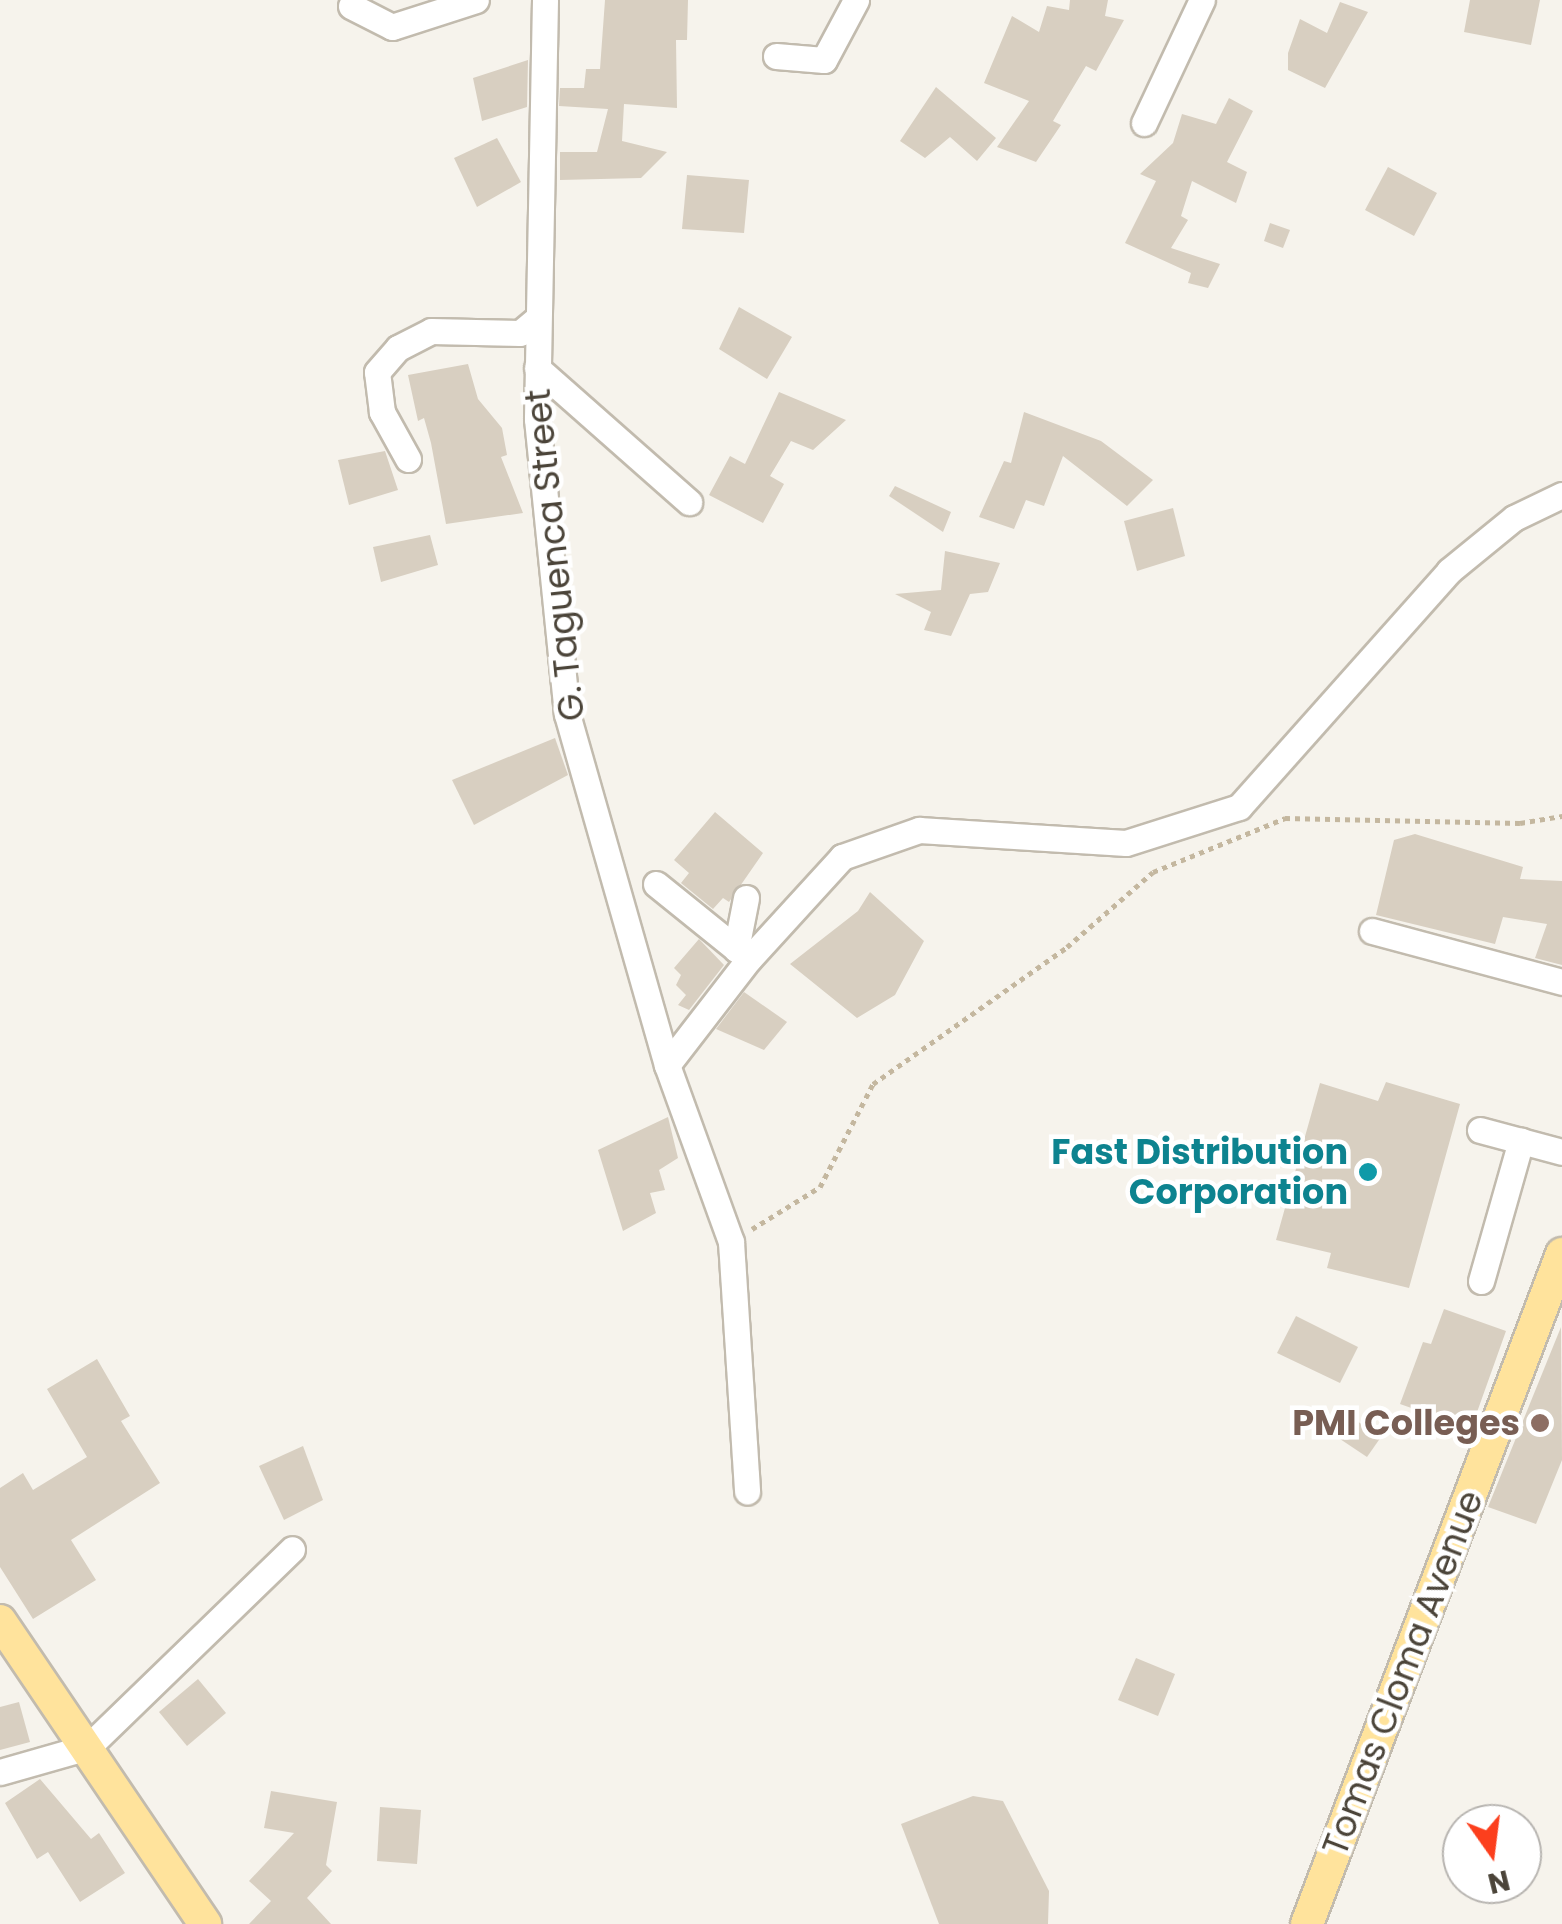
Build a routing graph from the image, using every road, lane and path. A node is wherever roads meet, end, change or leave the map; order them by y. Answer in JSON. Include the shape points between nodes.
{"nodes":[{"id":1,"x":476,"y":0,"type":"edge"},
{"id":2,"x":545,"y":0,"type":"edge"},
{"id":3,"x":856,"y":0,"type":"edge"},
{"id":4,"x":1202,"y":0,"type":"edge"},
{"id":5,"x":351,"y":6,"type":"dead end"},
{"id":6,"x":776,"y":56,"type":"dead end"},
{"id":7,"x":1144,"y":123,"type":"dead end"},
{"id":8,"x":538,"y":318,"type":"junction"},
{"id":9,"x":537,"y":368,"type":"junction"},
{"id":10,"x":408,"y":459,"type":"dead end"},
{"id":11,"x":1562,"y":495,"type":"edge"},
{"id":12,"x":690,"y":502,"type":"dead end"},
{"id":13,"x":1562,"y":816,"type":"edge"},
{"id":14,"x":656,"y":884,"type":"dead end"},
{"id":15,"x":746,"y":898,"type":"dead end"},
{"id":16,"x":1372,"y":930,"type":"dead end"},
{"id":17,"x":743,"y":954,"type":"junction"},
{"id":18,"x":1562,"y":982,"type":"edge"},
{"id":19,"x":667,"y":1065,"type":"junction"},
{"id":20,"x":1480,"y":1130,"type":"dead end"},
{"id":21,"x":1521,"y":1141,"type":"junction"},
{"id":22,"x":1562,"y":1152,"type":"edge"},
{"id":23,"x":731,"y":1242,"type":"junction"},
{"id":24,"x":1562,"y":1254,"type":"edge"},
{"id":25,"x":1481,"y":1281,"type":"dead end"},
{"id":26,"x":747,"y":1491,"type":"dead end"},
{"id":27,"x":292,"y":1549,"type":"dead end"},
{"id":28,"x":0,"y":1622,"type":"edge"},
{"id":29,"x":88,"y":1747,"type":"junction"},
{"id":30,"x":0,"y":1772,"type":"edge"},
{"id":31,"x":205,"y":1924,"type":"edge"},
{"id":32,"x":1308,"y":1924,"type":"edge"}],
"edges":[{"from":1,"to":5,"type":"street","via":[[392,26]]},
{"from":2,"to":8,"type":"street","name":"G. Taguenca Street"},
{"from":3,"to":6,"type":"street","via":[[824,60]]},
{"from":4,"to":7,"type":"street"},
{"from":8,"to":9,"type":"street","name":"G. Taguenca Street"},
{"from":8,"to":10,"type":"street","via":[[520,333],[432,331],[398,348],[377,372],[382,412]]},
{"from":9,"to":12,"type":"street"},
{"from":9,"to":19,"type":"street","name":"G. Taguenca Street","via":[[567,714]]},
{"from":11,"to":17,"type":"street","via":[[1514,518],[1449,571],[1239,807],[1126,842],[919,830],[842,857]]},
{"from":13,"to":23,"type":"path","via":[[1520,823],[1286,818],[1153,872],[1066,947],[873,1084],[820,1187]]},
{"from":14,"to":17,"type":"street"},
{"from":15,"to":17,"type":"street"},
{"from":16,"to":18,"type":"street"},
{"from":17,"to":19,"type":"street"},
{"from":19,"to":23,"type":"street","name":"G. Taguenca Street"},
{"from":20,"to":21,"type":"street"},
{"from":21,"to":22,"type":"street"},
{"from":21,"to":25,"type":"street"},
{"from":23,"to":26,"type":"street","name":"G. Taguenca Street"},
{"from":24,"to":32,"type":"main road","name":"Tomas Cloma Avenue"},
{"from":27,"to":29,"type":"street"},
{"from":28,"to":29,"type":"main road"},
{"from":29,"to":30,"type":"street"},
{"from":29,"to":31,"type":"main road"}]}
